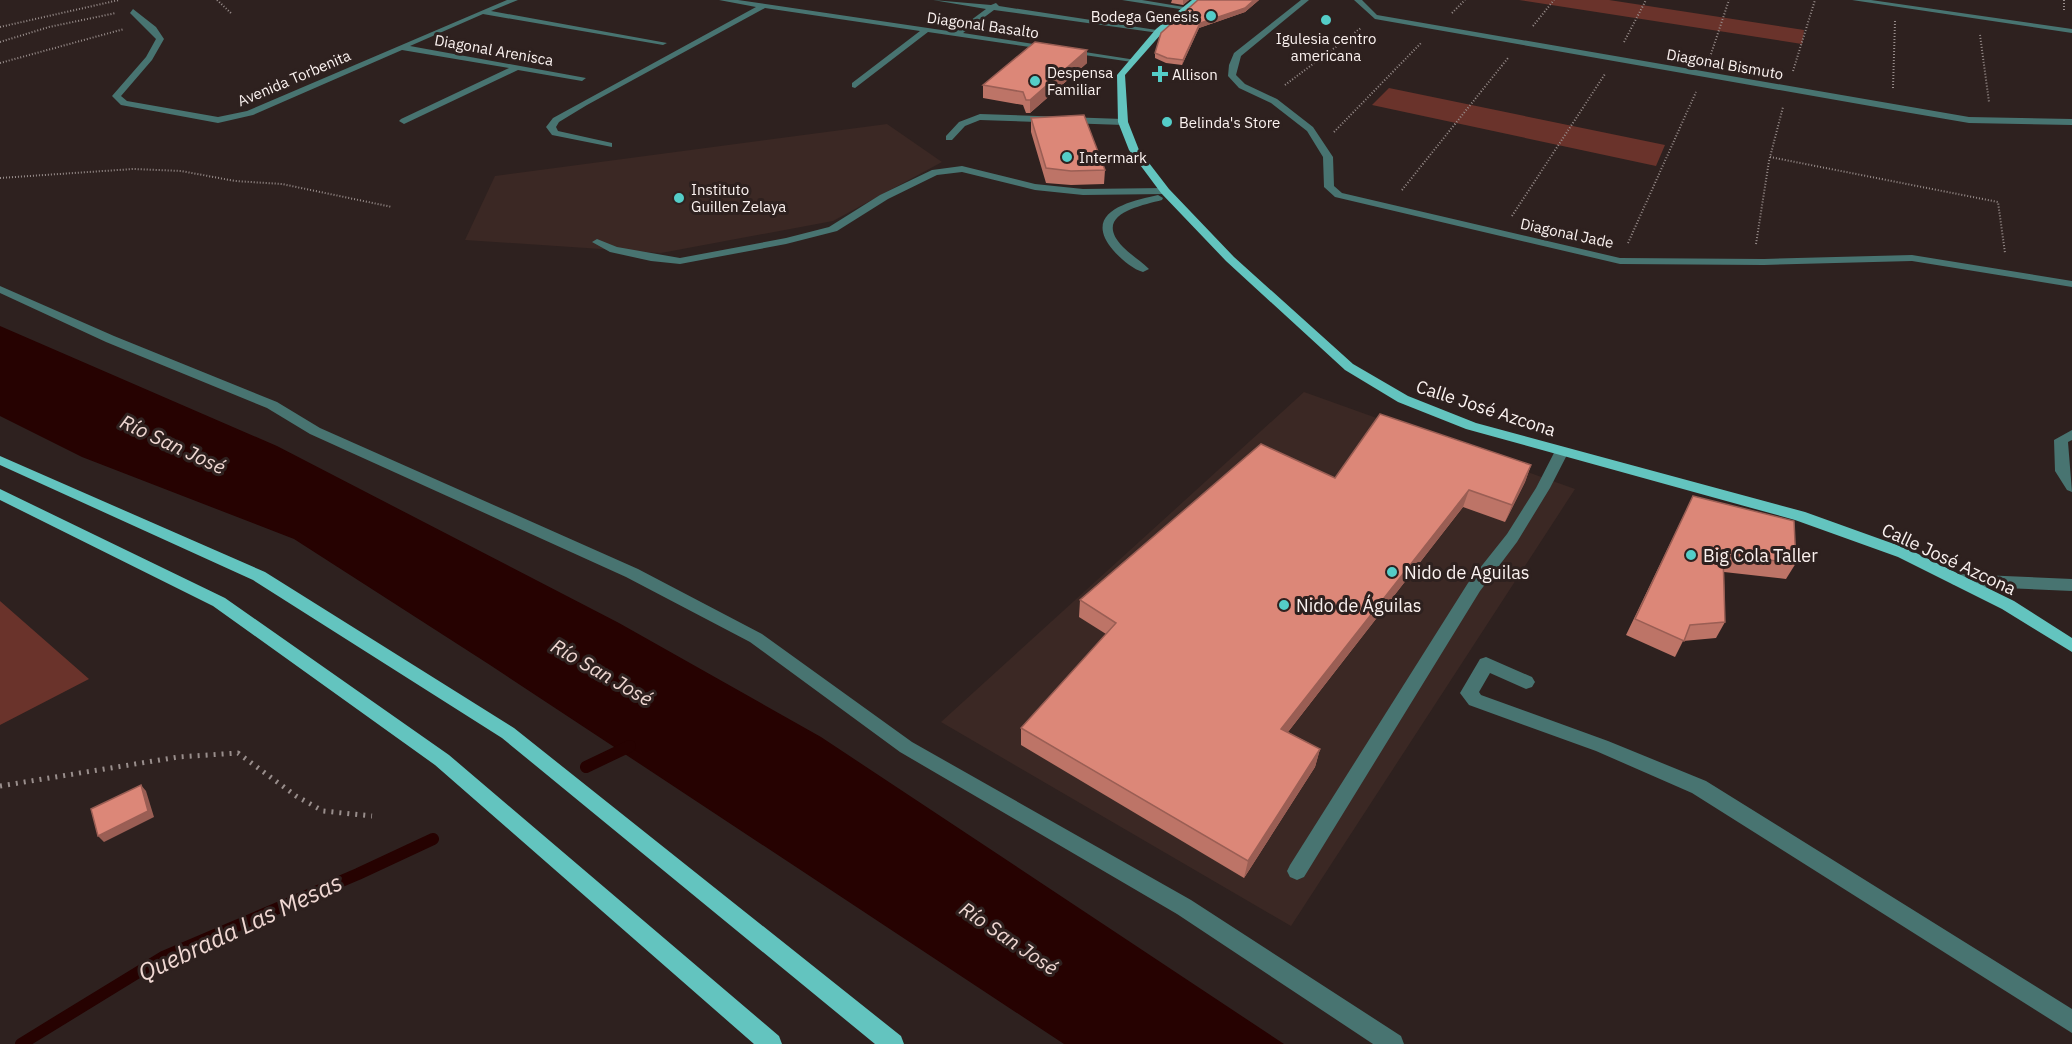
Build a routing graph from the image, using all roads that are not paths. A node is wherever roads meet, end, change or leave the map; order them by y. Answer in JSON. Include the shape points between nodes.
{"nodes":[{"id":1,"x":514,"y":0,"type":"edge"},
{"id":2,"x":723,"y":0,"type":"edge"},
{"id":3,"x":938,"y":0,"type":"edge"},
{"id":4,"x":1003,"y":0,"type":"edge"},
{"id":5,"x":1126,"y":0,"type":"edge"},
{"id":6,"x":1196,"y":0,"type":"edge"},
{"id":7,"x":1305,"y":0,"type":"edge"},
{"id":8,"x":1359,"y":0,"type":"edge"},
{"id":9,"x":1856,"y":0,"type":"edge"},
{"id":10,"x":764,"y":6,"type":"junction"},
{"id":11,"x":992,"y":8,"type":"junction"},
{"id":12,"x":1186,"y":8,"type":"junction"},
{"id":13,"x":133,"y":11,"type":"road end"},
{"id":14,"x":482,"y":12,"type":"junction"},
{"id":15,"x":926,"y":30,"type":"junction"},
{"id":16,"x":1159,"y":31,"type":"junction"},
{"id":17,"x":2072,"y":31,"type":"edge"},
{"id":18,"x":955,"y":35,"type":"junction"},
{"id":19,"x":663,"y":43,"type":"dead end"},
{"id":20,"x":401,"y":48,"type":"junction"},
{"id":21,"x":1132,"y":60,"type":"junction"},
{"id":22,"x":515,"y":68,"type":"junction"},
{"id":23,"x":582,"y":78,"type":"dead end"},
{"id":24,"x":855,"y":86,"type":"dead end"},
{"id":25,"x":404,"y":121,"type":"dead end"},
{"id":26,"x":1122,"y":122,"type":"junction"},
{"id":27,"x":2072,"y":122,"type":"edge"},
{"id":28,"x":949,"y":138,"type":"dead end"},
{"id":29,"x":609,"y":145,"type":"dead end"},
{"id":30,"x":1167,"y":193,"type":"junction"},
{"id":31,"x":597,"y":242,"type":"dead end"},
{"id":32,"x":1143,"y":269,"type":"dead end"},
{"id":33,"x":2072,"y":284,"type":"edge"},
{"id":34,"x":0,"y":289,"type":"edge"},
{"id":35,"x":2072,"y":434,"type":"edge"},
{"id":36,"x":1562,"y":451,"type":"junction"},
{"id":37,"x":0,"y":460,"type":"edge"},
{"id":38,"x":2072,"y":487,"type":"edge"},
{"id":39,"x":0,"y":494,"type":"edge"},
{"id":40,"x":1958,"y":580,"type":"junction"},
{"id":41,"x":2072,"y":585,"type":"edge"},
{"id":42,"x":2072,"y":646,"type":"edge"},
{"id":43,"x":1526,"y":682,"type":"dead end"},
{"id":44,"x":1297,"y":871,"type":"dead end"},
{"id":45,"x":2072,"y":1022,"type":"edge"},
{"id":46,"x":771,"y":1044,"type":"edge"},
{"id":47,"x":893,"y":1044,"type":"edge"},
{"id":48,"x":1393,"y":1044,"type":"edge"}],
"edges":[{"from":1,"to":14,"type":"street","name":"Avenida Torbenita"},
{"from":2,"to":10,"type":"street","name":"Diagonal Basalto"},
{"from":3,"to":11,"type":"street"},
{"from":4,"to":11,"type":"street"},
{"from":5,"to":12,"type":"street"},
{"from":6,"to":12,"type":"main road","name":"Calle José Azcona"},
{"from":7,"to":33,"type":"street","name":"Diagonal Jade","via":[[1237,55],[1233,65],[1235,81],[1268,98],[1310,129],[1328,157],[1329,187],[1339,195],[1620,261],[1764,262],[1887,257]]},
{"from":8,"to":27,"type":"street","name":"Diagonal Bismuto","via":[[1375,17],[1436,29],[1969,120]]},
{"from":9,"to":17,"type":"street"},
{"from":10,"to":15,"type":"street","name":"Diagonal Basalto"},
{"from":10,"to":29,"type":"street","via":[[584,103],[551,127],[555,133]]},
{"from":11,"to":16,"type":"street"},
{"from":11,"to":18,"type":"street"},
{"from":12,"to":16,"type":"main road","name":"Calle José Azcona"},
{"from":13,"to":20,"type":"street","name":"Avenida Torbenita","via":[[160,39],[116,96],[124,103],[218,120],[250,113]]},
{"from":14,"to":19,"type":"street"},
{"from":14,"to":20,"type":"street","name":"Avenida Torbenita"},
{"from":15,"to":18,"type":"street","name":"Diagonal Basalto"},
{"from":15,"to":24,"type":"street"},
{"from":16,"to":21,"type":"main road","name":"Calle José Azcona"},
{"from":18,"to":21,"type":"street","name":"Diagonal Basalto"},
{"from":20,"to":22,"type":"street","name":"Diagonal Arenisca"},
{"from":21,"to":26,"type":"main road","name":"Calle José Azcona","via":[[1121,75]]},
{"from":22,"to":23,"type":"street","name":"Diagonal Arenisca"},
{"from":22,"to":25,"type":"street"},
{"from":26,"to":28,"type":"street","via":[[980,117],[958,126]]},
{"from":26,"to":30,"type":"main road","name":"Calle José Azcona","via":[[1134,150]]},
{"from":30,"to":31,"type":"street","via":[[1035,187],[962,169],[935,172],[884,197],[833,229],[786,241],[680,261],[614,250]]},
{"from":30,"to":32,"type":"street","via":[[1135,202],[1108,219],[1114,244]]},
{"from":30,"to":36,"type":"main road","name":"Calle José Azcona","via":[[1230,259],[1349,367],[1403,399],[1471,426]]},
{"from":34,"to":48,"type":"street","via":[[272,405],[315,431],[632,573],[756,638],[906,747],[1184,908]]},
{"from":35,"to":38,"type":"street","via":[[2061,440],[2062,471]]},
{"from":36,"to":40,"type":"main road","name":"Calle José Azcona","via":[[1800,516],[1903,554]]},
{"from":36,"to":44,"type":"street","via":[[1544,488],[1468,596]]},
{"from":37,"to":47,"type":"main road","via":[[259,576],[508,733]]},
{"from":39,"to":46,"type":"main road","via":[[219,602],[442,760]]},
{"from":40,"to":41,"type":"street"},
{"from":40,"to":42,"type":"main road","name":"Calle José Azcona","via":[[2008,605]]},
{"from":43,"to":45,"type":"street","via":[[1486,664],[1468,693],[1475,700],[1700,787]]}]}
